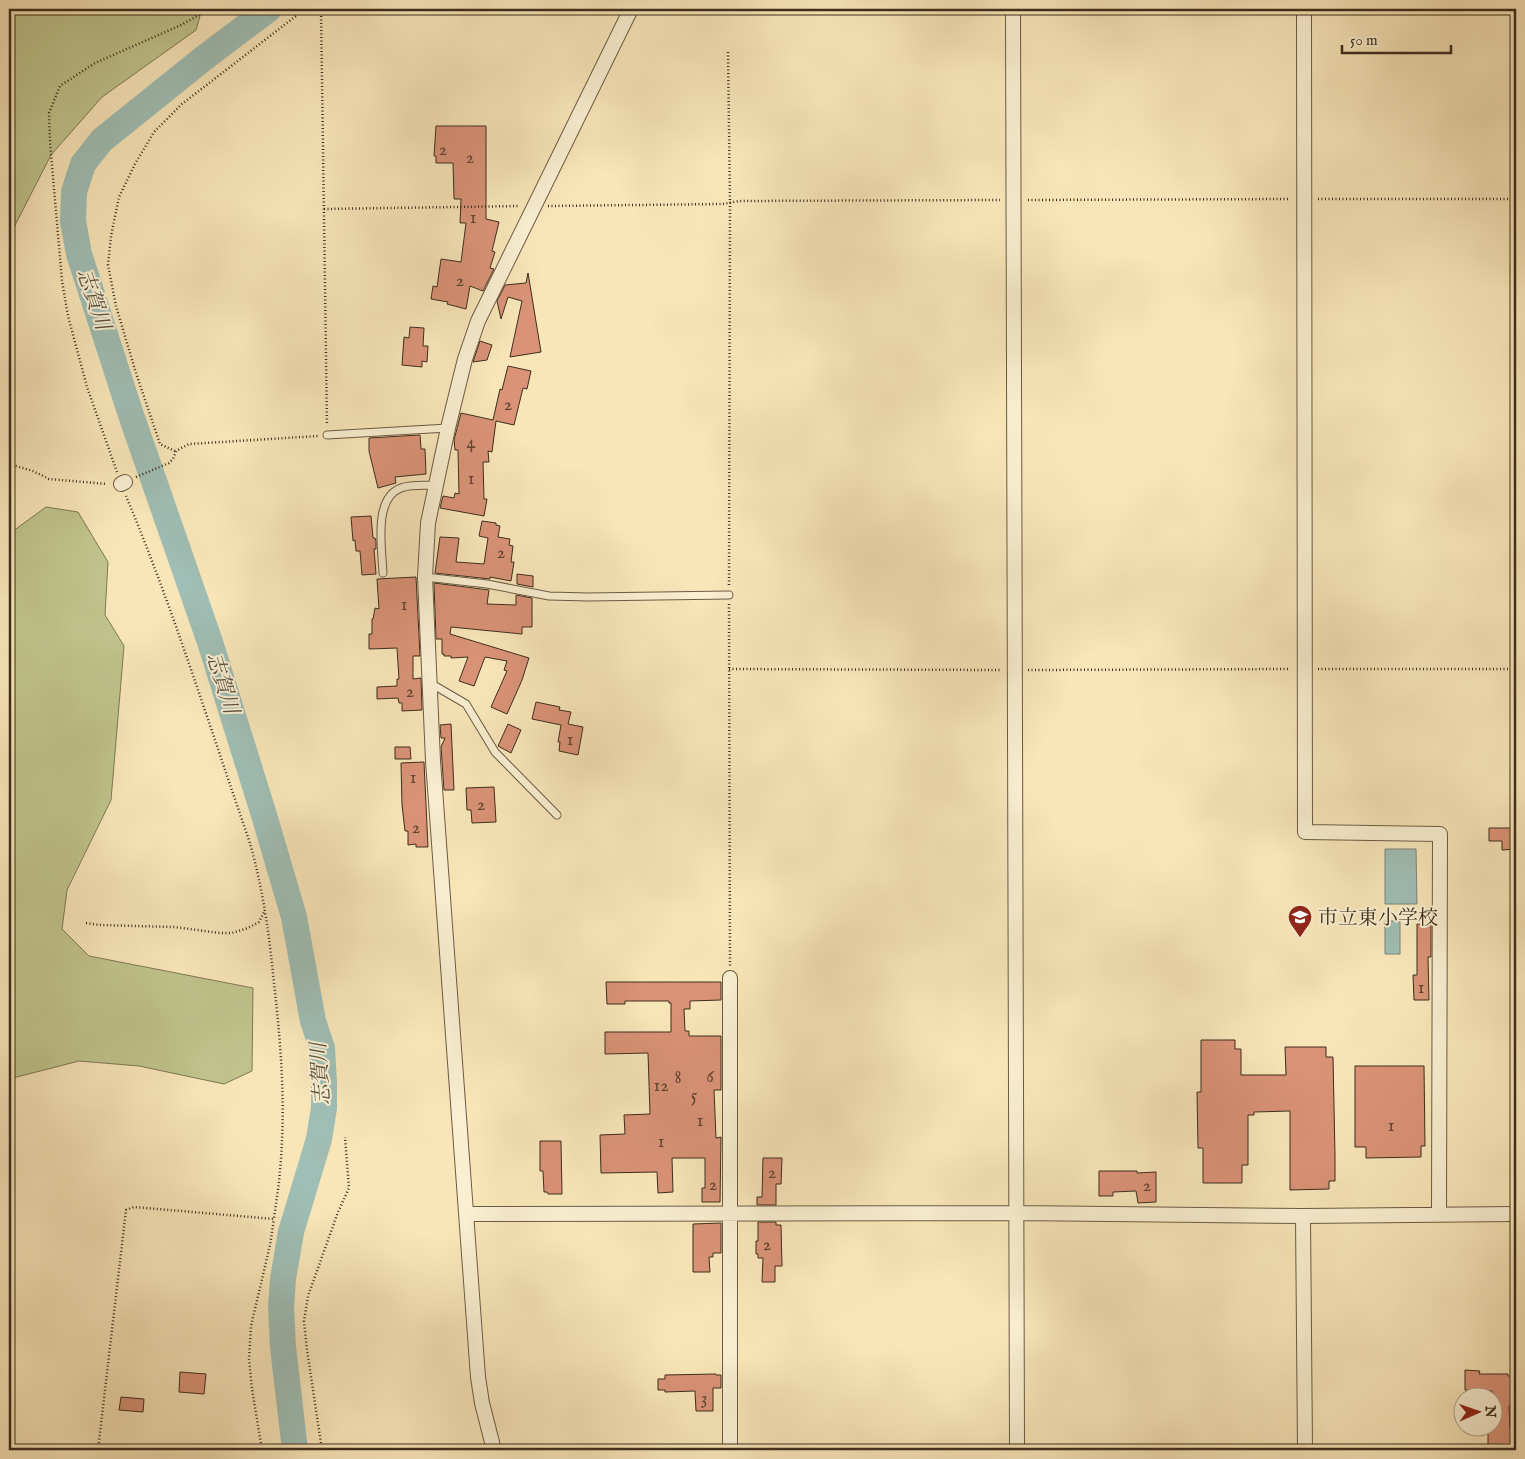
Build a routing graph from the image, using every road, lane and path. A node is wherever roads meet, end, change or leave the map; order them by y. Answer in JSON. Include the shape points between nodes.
{"nodes":[{"id":1,"x":210,"y":9,"type":"edge"},
{"id":2,"x":305,"y":9,"type":"edge"},
{"id":3,"x":321,"y":9,"type":"edge"},
{"id":4,"x":631,"y":9,"type":"edge"},
{"id":5,"x":1013,"y":9,"type":"edge"},
{"id":6,"x":1304,"y":9,"type":"edge"},
{"id":7,"x":728,"y":52,"type":"dead end"},
{"id":8,"x":534,"y":206,"type":"junction"},
{"id":9,"x":324,"y":209,"type":"junction"},
{"id":10,"x":448,"y":428,"type":"junction"},
{"id":11,"x":327,"y":435,"type":"junction"},
{"id":12,"x":176,"y":451,"type":"junction"},
{"id":13,"x":9,"y":464,"type":"edge"},
{"id":14,"x":123,"y":483,"type":"junction"},
{"id":15,"x":436,"y":486,"type":"junction"},
{"id":16,"x":383,"y":573,"type":"dead end"},
{"id":17,"x":425,"y":577,"type":"junction"},
{"id":18,"x":729,"y":595,"type":"junction"},
{"id":19,"x":730,"y":669,"type":"junction"},
{"id":20,"x":1014,"y":670,"type":"junction"},
{"id":21,"x":1304,"y":670,"type":"junction"},
{"id":22,"x":1516,"y":670,"type":"edge"},
{"id":23,"x":430,"y":682,"type":"junction"},
{"id":24,"x":557,"y":815,"type":"dead end"},
{"id":25,"x":266,"y":909,"type":"junction"},
{"id":26,"x":86,"y":923,"type":"dead end"},
{"id":27,"x":730,"y":978,"type":"joint"},
{"id":28,"x":345,"y":1138,"type":"dead end"},
{"id":29,"x":1016,"y":1213,"type":"junction"},
{"id":30,"x":467,"y":1214,"type":"junction"},
{"id":31,"x":731,"y":1214,"type":"junction"},
{"id":32,"x":1439,"y":1214,"type":"junction"},
{"id":33,"x":1516,"y":1214,"type":"edge"},
{"id":34,"x":1303,"y":1216,"type":"junction"},
{"id":35,"x":274,"y":1219,"type":"junction"},
{"id":36,"x":98,"y":1450,"type":"edge"},
{"id":37,"x":262,"y":1450,"type":"edge"},
{"id":38,"x":322,"y":1450,"type":"edge"},
{"id":39,"x":494,"y":1450,"type":"edge"},
{"id":40,"x":730,"y":1450,"type":"edge"},
{"id":41,"x":1017,"y":1450,"type":"edge"},
{"id":42,"x":1305,"y":1450,"type":"edge"}],
"edges":[{"from":1,"to":14,"type":"path","via":[[95,63],[60,86],[50,113],[62,281],[68,316],[87,387]]},
{"from":2,"to":12,"type":"path","via":[[182,104],[154,132],[119,197],[108,265],[116,306],[160,444]]},
{"from":3,"to":9,"type":"path"},
{"from":4,"to":8,"type":"street"},
{"from":5,"to":20,"type":"street"},
{"from":6,"to":21,"type":"street"},
{"from":7,"to":18,"type":"path"},
{"from":8,"to":9,"type":"path"},
{"from":8,"to":10,"type":"street","via":[[478,321]]},
{"from":9,"to":11,"type":"path"},
{"from":10,"to":11,"type":"lane"},
{"from":10,"to":15,"type":"street"},
{"from":11,"to":12,"type":"path","via":[[198,443]]},
{"from":12,"to":14,"type":"path","via":[[169,464]]},
{"from":13,"to":14,"type":"path","via":[[48,479]]},
{"from":14,"to":25,"type":"path","via":[[249,840]]},
{"from":15,"to":16,"type":"lane","via":[[407,486],[390,495],[384,505],[381,528]]},
{"from":15,"to":17,"type":"street","via":[[428,523]]},
{"from":17,"to":18,"type":"lane","via":[[549,596]]},
{"from":17,"to":23,"type":"street"},
{"from":18,"to":19,"type":"path"},
{"from":19,"to":20,"type":"path"},
{"from":19,"to":27,"type":"path"},
{"from":20,"to":21,"type":"path"},
{"from":20,"to":29,"type":"street"},
{"from":21,"to":22,"type":"path"},
{"from":21,"to":32,"type":"street","via":[[1306,832],[1440,834]]},
{"from":23,"to":24,"type":"lane","via":[[466,704],[495,752]]},
{"from":23,"to":30,"type":"street"},
{"from":25,"to":26,"type":"path","via":[[259,922],[232,933]]},
{"from":25,"to":35,"type":"path","via":[[281,1041],[280,1170]]},
{"from":27,"to":31,"type":"street"},
{"from":28,"to":38,"type":"path","via":[[349,1188],[308,1296],[304,1321]]},
{"from":29,"to":31,"type":"street"},
{"from":29,"to":34,"type":"street"},
{"from":29,"to":41,"type":"street"},
{"from":30,"to":31,"type":"street"},
{"from":30,"to":39,"type":"street","via":[[478,1376]]},
{"from":31,"to":40,"type":"street"},
{"from":32,"to":33,"type":"street"},
{"from":32,"to":34,"type":"street"},
{"from":34,"to":42,"type":"street"},
{"from":35,"to":36,"type":"path","via":[[134,1207],[126,1210]]},
{"from":35,"to":37,"type":"path","via":[[251,1326],[252,1389]]}]}
